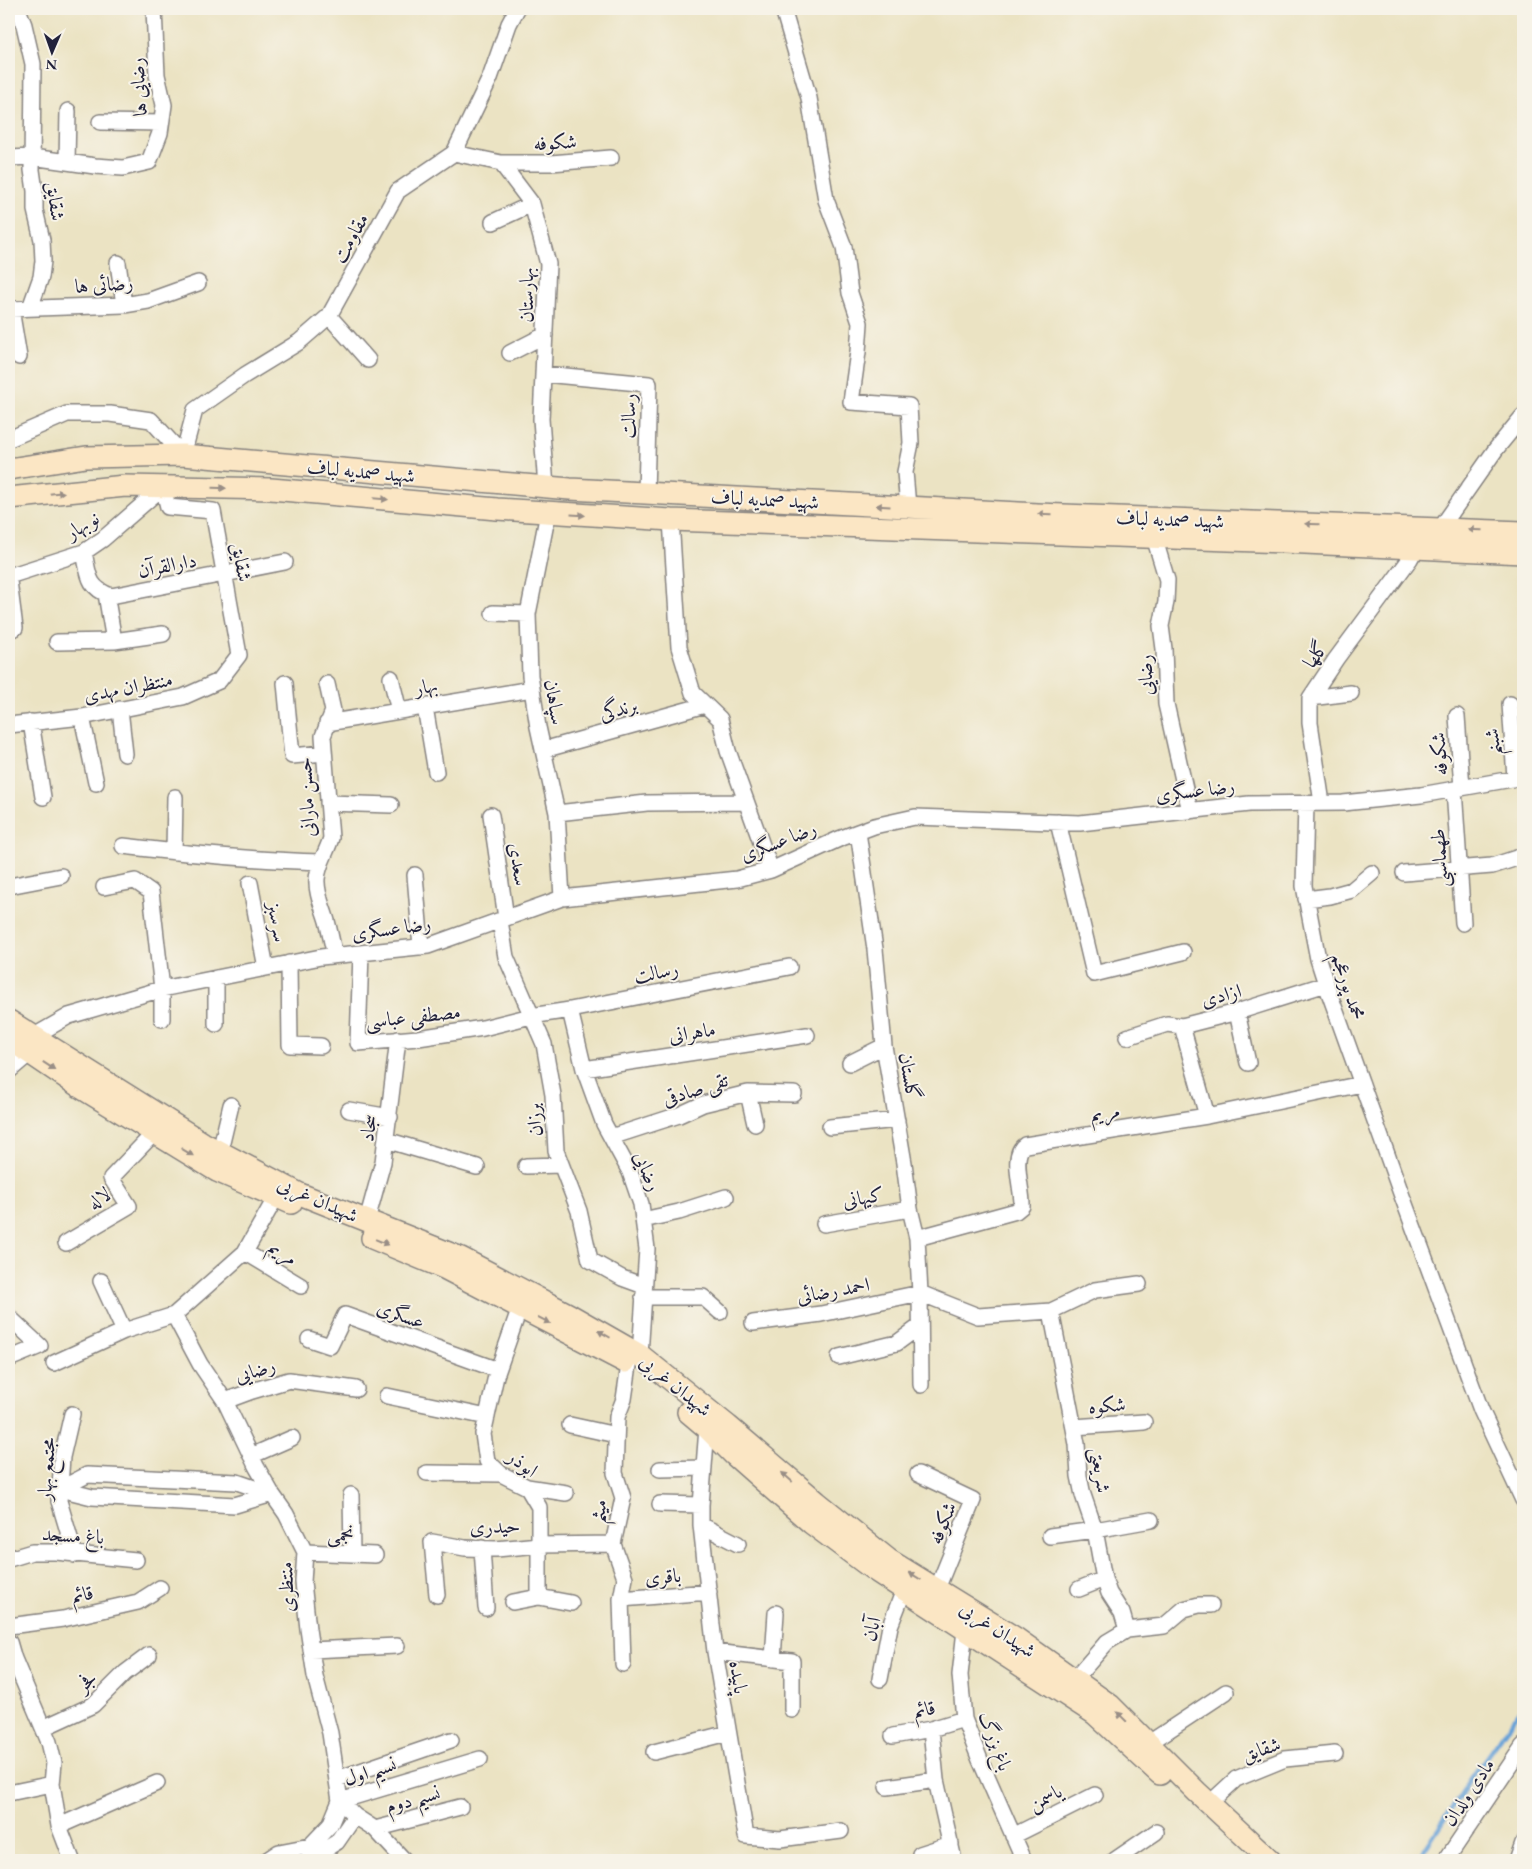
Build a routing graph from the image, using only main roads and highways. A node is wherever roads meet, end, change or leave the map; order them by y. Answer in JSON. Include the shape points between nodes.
{"nodes":[{"id":1,"x":9,"y":469,"type":"edge"},
{"id":2,"x":9,"y":498,"type":"edge"},
{"id":3,"x":1078,"y":525,"type":"junction"},
{"id":4,"x":1523,"y":532,"type":"edge"},
{"id":5,"x":1523,"y":553,"type":"edge"},
{"id":6,"x":9,"y":1021,"type":"edge"},
{"id":7,"x":9,"y":1039,"type":"edge"},
{"id":8,"x":32,"y":1044,"type":"junction"},
{"id":9,"x":130,"y":1107,"type":"junction"},
{"id":10,"x":635,"y":1360,"type":"junction"},
{"id":11,"x":1252,"y":1860,"type":"edge"},
{"id":12,"x":1270,"y":1860,"type":"edge"}],
"edges":[{"from":3,"to":1,"type":"main road","name":"شهید صمدیه لباف","one_way":true,"via":[[908,507],[546,487],[183,455],[86,457]]},
{"from":2,"to":3,"type":"main road","name":"شهید صمدیه لباف","one_way":true,"via":[[125,486],[271,489],[548,513],[671,520]]},
{"from":4,"to":3,"type":"main road","name":"شهید صمدیه لباف","one_way":true},
{"from":3,"to":5,"type":"main road","name":"شهید صمدیه لباف","via":[[1154,537]]},
{"from":6,"to":8,"type":"main road","name":"شهیدان غربی"},
{"from":7,"to":8,"type":"main road","name":"شهیدان غربی"},
{"from":8,"to":9,"type":"main road","name":"شهیدان غربی"},
{"from":10,"to":9,"type":"main road","name":"شهیدان غربی","one_way":true,"via":[[570,1315],[461,1258],[300,1194]]},
{"from":9,"to":10,"type":"main road","name":"شهیدان غربی","one_way":true,"via":[[154,1132],[218,1171],[444,1268]]},
{"from":10,"to":11,"type":"main road","name":"شهیدان غربی","via":[[810,1523],[874,1570],[1095,1714]]},
{"from":12,"to":10,"type":"main road","name":"شهیدان غربی","one_way":true,"via":[[1110,1705],[1017,1639],[889,1560],[728,1426]]}]}
